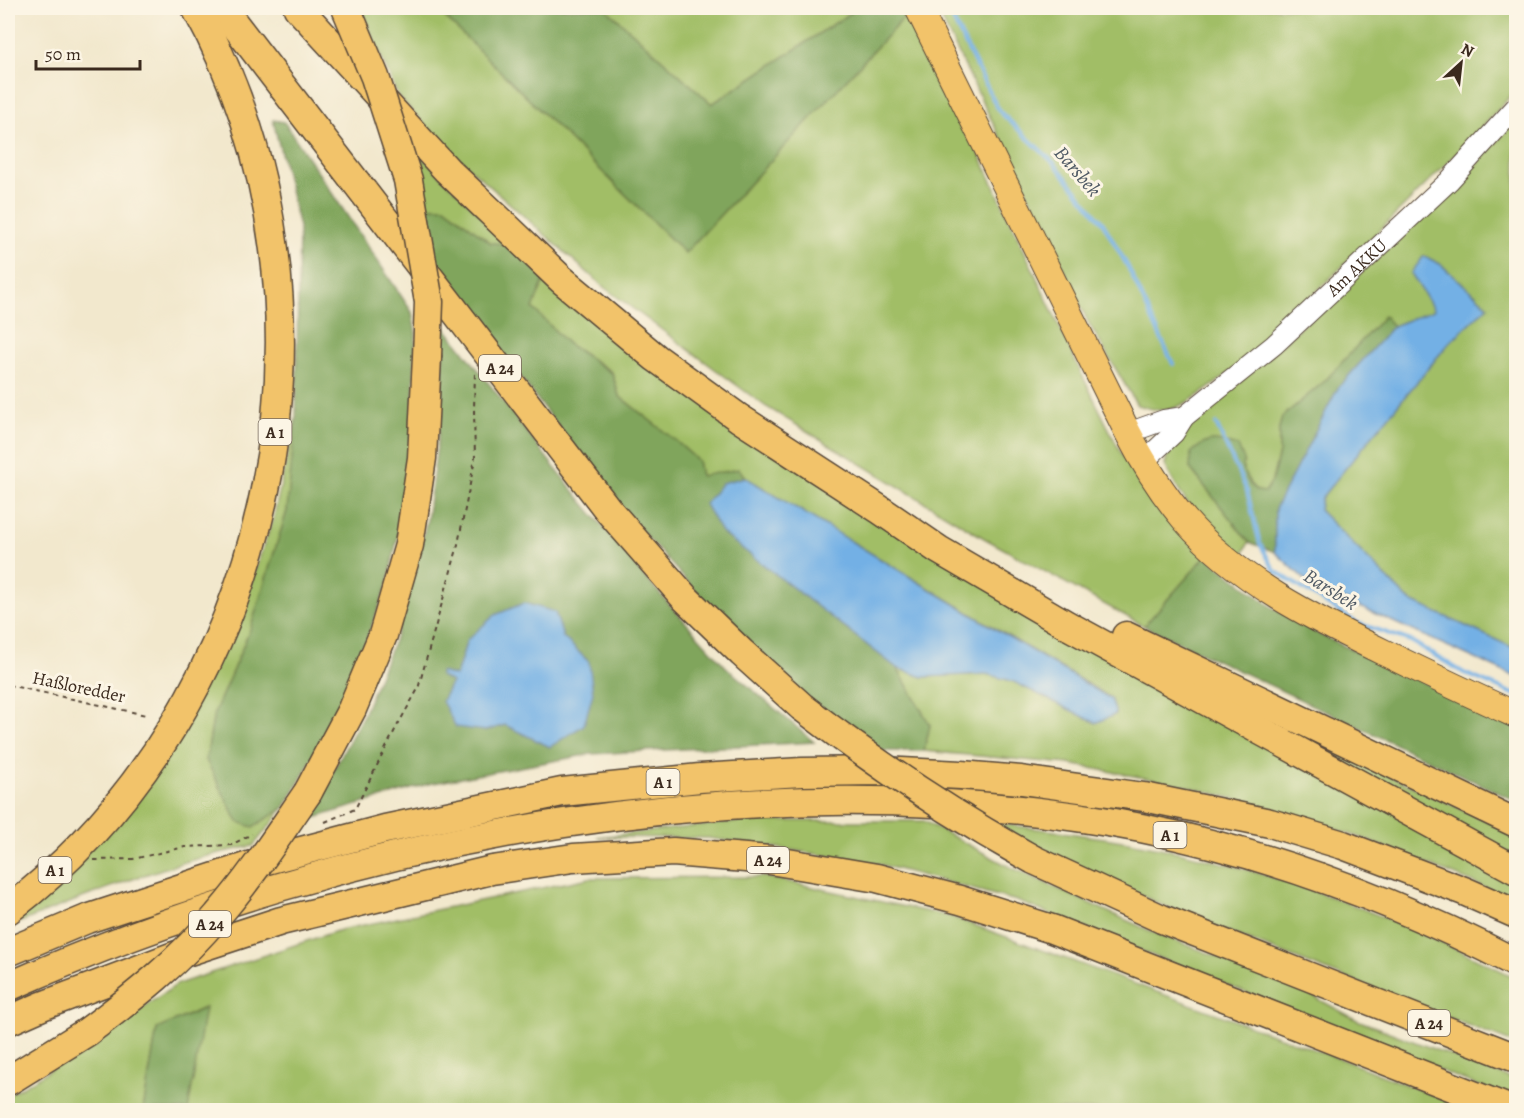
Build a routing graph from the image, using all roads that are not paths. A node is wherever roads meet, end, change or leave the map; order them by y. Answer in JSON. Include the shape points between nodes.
{"nodes":[{"id":1,"x":196,"y":8,"type":"edge"},
{"id":2,"x":222,"y":8,"type":"edge"},
{"id":3,"x":298,"y":8,"type":"edge"},
{"id":4,"x":346,"y":8,"type":"edge"},
{"id":5,"x":918,"y":8,"type":"edge"},
{"id":6,"x":1516,"y":107,"type":"edge"},
{"id":7,"x":1184,"y":417,"type":"junction"},
{"id":8,"x":1128,"y":433,"type":"junction"},
{"id":9,"x":1143,"y":462,"type":"junction"},
{"id":10,"x":879,"y":508,"type":"junction"},
{"id":11,"x":1516,"y":715,"type":"edge"},
{"id":12,"x":1201,"y":810,"type":"junction"},
{"id":13,"x":1516,"y":823,"type":"edge"},
{"id":14,"x":1516,"y":870,"type":"edge"},
{"id":15,"x":8,"y":910,"type":"edge"},
{"id":16,"x":1516,"y":914,"type":"edge"},
{"id":17,"x":1516,"y":934,"type":"edge"},
{"id":18,"x":8,"y":952,"type":"edge"},
{"id":19,"x":1516,"y":963,"type":"edge"},
{"id":20,"x":8,"y":987,"type":"edge"},
{"id":21,"x":8,"y":1021,"type":"edge"},
{"id":22,"x":1516,"y":1058,"type":"edge"},
{"id":23,"x":8,"y":1081,"type":"edge"},
{"id":24,"x":1511,"y":1110,"type":"edge"}],
"edges":[{"from":1,"to":15,"type":"highway","number":"A 1","via":[[216,44],[241,106],[259,164],[274,246],[281,356],[266,487],[246,564],[221,633],[177,718],[140,775],[99,826]]},
{"from":2,"to":22,"type":"highway","number":"A 24","bridge":true,"via":[[609,511],[685,598],[802,707],[913,788],[1034,860],[1162,919]]},
{"from":3,"to":10,"type":"highway","via":[[447,170],[561,279],[656,358],[739,418]]},
{"from":4,"to":23,"type":"highway","number":"A 24","bridge":true,"via":[[375,77],[408,180],[429,302],[422,458],[409,545],[383,635],[352,709],[308,792],[217,917],[125,1003],[87,1032]]},
{"from":5,"to":8,"type":"main road"},
{"from":6,"to":7,"type":"street","name":"Am AKKU","via":[[1449,181],[1283,337]]},
{"from":7,"to":8,"type":"street","name":"Am AKKU"},
{"from":7,"to":9,"type":"street","name":"Am AKKU","via":[[1174,433]]},
{"from":8,"to":9,"type":"main road"},
{"from":9,"to":11,"type":"main road","via":[[1186,521],[1210,545],[1289,604]]},
{"from":10,"to":13,"type":"highway","via":[[1085,616]]},
{"from":10,"to":14,"type":"highway","via":[[939,550],[1067,625]]},
{"from":12,"to":16,"type":"highway","number":"A 1","via":[[1270,823],[1344,845]]},
{"from":12,"to":17,"type":"highway","number":"A 1","via":[[1331,853],[1407,883]]},
{"from":12,"to":18,"type":"highway","number":"A 1","via":[[1144,797],[1021,780],[882,771],[700,778],[562,792],[395,827],[267,860],[87,919]]},
{"from":19,"to":20,"type":"highway","number":"A 1","via":[[1416,915],[1340,885],[1200,842],[1140,828],[1019,810],[870,801],[655,812],[548,827],[399,856],[273,889],[169,923]]},
{"from":21,"to":24,"type":"highway","number":"A 24","via":[[174,956],[281,921],[492,870],[573,858],[673,852],[770,860],[877,878],[960,900],[1052,929]]}]}
